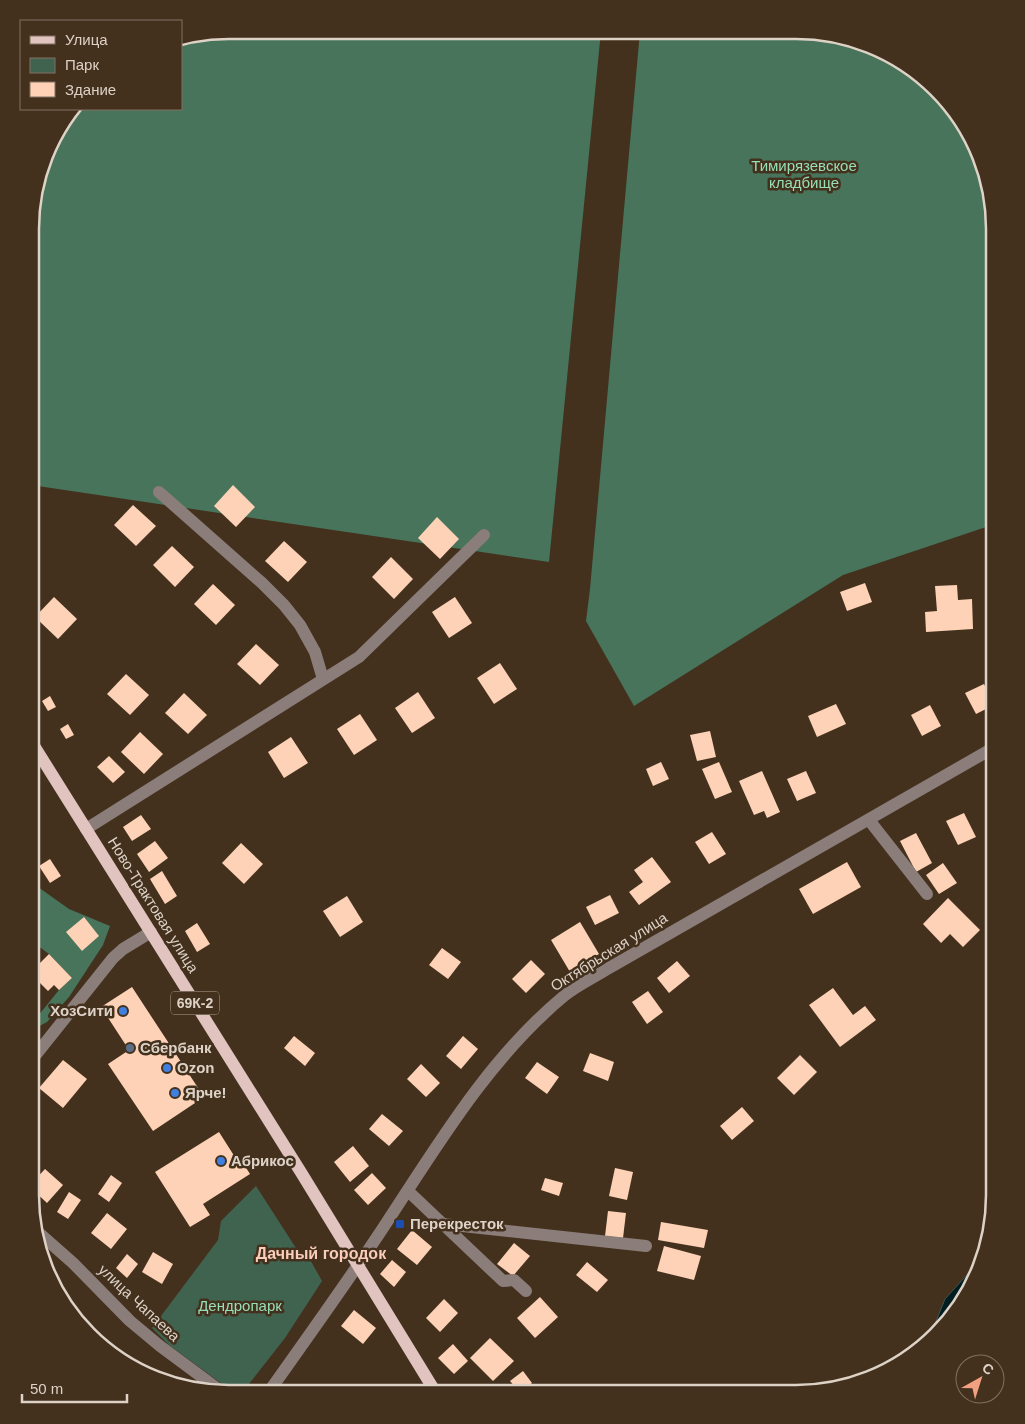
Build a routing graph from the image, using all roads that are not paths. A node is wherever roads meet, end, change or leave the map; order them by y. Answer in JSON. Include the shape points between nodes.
{"nodes":[{"id":1,"x":160,"y":492,"type":"dead end"},
{"id":2,"x":484,"y":535,"type":"dead end"},
{"id":3,"x":323,"y":679,"type":"junction"},
{"id":4,"x":986,"y":751,"type":"edge"},
{"id":5,"x":39,"y":754,"type":"edge"},
{"id":6,"x":869,"y":820,"type":"junction"},
{"id":7,"x":86,"y":829,"type":"junction"},
{"id":8,"x":927,"y":894,"type":"dead end"},
{"id":9,"x":151,"y":932,"type":"junction"},
{"id":10,"x":39,"y":1048,"type":"edge"},
{"id":11,"x":408,"y":1190,"type":"junction"},
{"id":12,"x":444,"y":1224,"type":"junction"},
{"id":13,"x":43,"y":1237,"type":"edge"},
{"id":14,"x":646,"y":1246,"type":"dead end"},
{"id":15,"x":358,"y":1266,"type":"junction"},
{"id":16,"x":526,"y":1291,"type":"dead end"},
{"id":17,"x":212,"y":1385,"type":"edge"},
{"id":18,"x":273,"y":1385,"type":"edge"},
{"id":19,"x":431,"y":1385,"type":"edge"}],
"edges":[{"from":1,"to":3,"type":"street","via":[[284,605],[315,652]]},
{"from":2,"to":3,"type":"street","via":[[359,658]]},
{"from":3,"to":7,"type":"street"},
{"from":4,"to":6,"type":"street","name":"Октябрьская улица"},
{"from":5,"to":7,"type":"main road","name":"Ново-Трактовая улица","number":"69К-2"},
{"from":6,"to":8,"type":"street"},
{"from":6,"to":11,"type":"street","name":"Октябрьская улица","via":[[566,994],[526,1030],[489,1073]]},
{"from":7,"to":9,"type":"main road","name":"Ново-Трактовая улица","number":"69К-2"},
{"from":9,"to":10,"type":"street","via":[[113,958]]},
{"from":9,"to":15,"type":"main road","name":"Ново-Трактовая улица","number":"69К-2"},
{"from":11,"to":12,"type":"street"},
{"from":11,"to":15,"type":"street","name":"Октябрьская улица"},
{"from":12,"to":14,"type":"street"},
{"from":12,"to":16,"type":"street","via":[[503,1280],[514,1280]]},
{"from":13,"to":17,"type":"street","name":"улица Чапаева","via":[[130,1321]]},
{"from":15,"to":18,"type":"street","name":"Октябрьская улица"},
{"from":15,"to":19,"type":"main road","number":"69К-2"}]}
